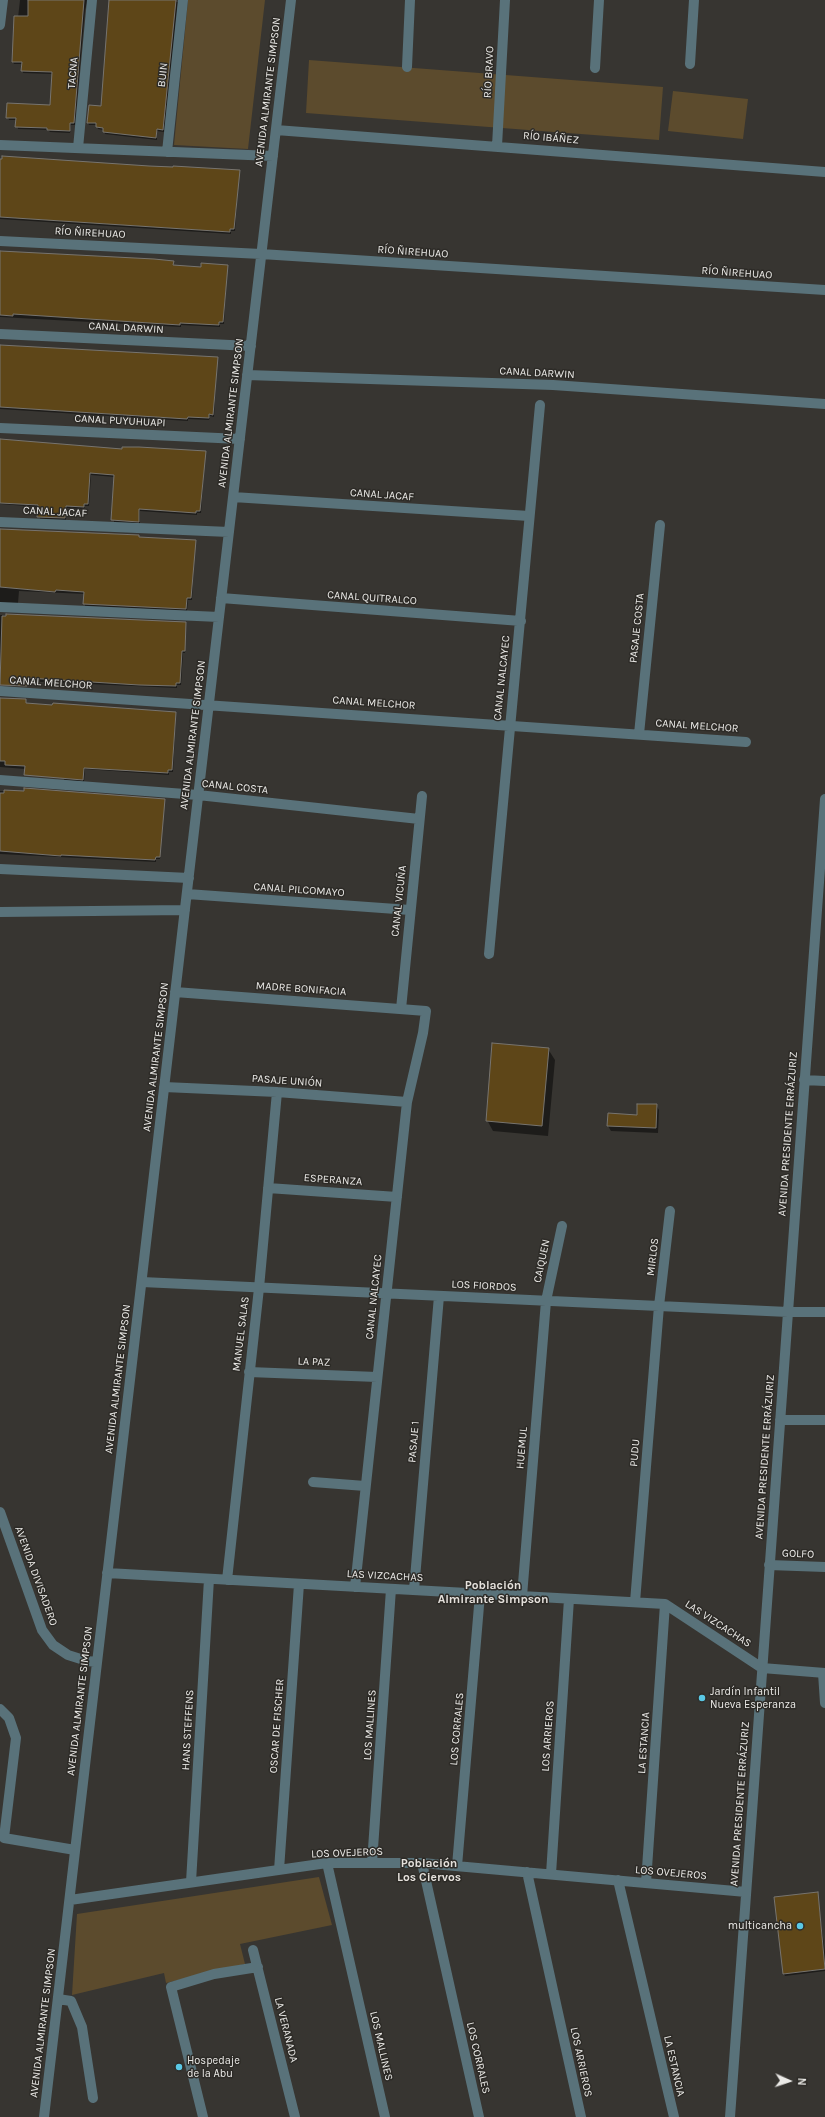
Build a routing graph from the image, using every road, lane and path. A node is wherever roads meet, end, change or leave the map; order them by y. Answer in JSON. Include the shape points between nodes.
{"nodes":[{"id":1,"x":3,"y":0,"type":"edge"},
{"id":2,"x":92,"y":0,"type":"edge"},
{"id":3,"x":183,"y":0,"type":"edge"},
{"id":4,"x":291,"y":0,"type":"edge"},
{"id":5,"x":410,"y":0,"type":"edge"},
{"id":6,"x":505,"y":0,"type":"edge"},
{"id":7,"x":599,"y":0,"type":"edge"},
{"id":8,"x":694,"y":0,"type":"edge"},
{"id":9,"x":0,"y":25,"type":"edge"},
{"id":10,"x":690,"y":64,"type":"dead end"},
{"id":11,"x":407,"y":67,"type":"dead end"},
{"id":12,"x":595,"y":68,"type":"dead end"},
{"id":13,"x":276,"y":130,"type":"junction"},
{"id":14,"x":0,"y":145,"type":"edge"},
{"id":15,"x":497,"y":146,"type":"junction"},
{"id":16,"x":78,"y":148,"type":"junction"},
{"id":17,"x":167,"y":152,"type":"junction"},
{"id":18,"x":273,"y":156,"type":"junction"},
{"id":19,"x":825,"y":172,"type":"edge"},
{"id":20,"x":0,"y":241,"type":"edge"},
{"id":21,"x":261,"y":254,"type":"junction"},
{"id":22,"x":825,"y":290,"type":"edge"},
{"id":23,"x":0,"y":334,"type":"edge"},
{"id":24,"x":251,"y":346,"type":"junction"},
{"id":25,"x":247,"y":375,"type":"junction"},
{"id":26,"x":825,"y":404,"type":"edge"},
{"id":27,"x":540,"y":405,"type":"dead end"},
{"id":28,"x":0,"y":428,"type":"edge"},
{"id":29,"x":240,"y":439,"type":"junction"},
{"id":30,"x":233,"y":497,"type":"junction"},
{"id":31,"x":529,"y":516,"type":"junction"},
{"id":32,"x":0,"y":522,"type":"edge"},
{"id":33,"x":660,"y":525,"type":"dead end"},
{"id":34,"x":229,"y":532,"type":"junction"},
{"id":35,"x":221,"y":598,"type":"junction"},
{"id":36,"x":0,"y":607,"type":"edge"},
{"id":37,"x":219,"y":618,"type":"junction"},
{"id":38,"x":520,"y":621,"type":"junction"},
{"id":39,"x":0,"y":691,"type":"edge"},
{"id":40,"x":209,"y":704,"type":"junction"},
{"id":41,"x":510,"y":724,"type":"junction"},
{"id":42,"x":639,"y":734,"type":"junction"},
{"id":43,"x":746,"y":742,"type":"dead end"},
{"id":44,"x":0,"y":780,"type":"edge"},
{"id":45,"x":198,"y":795,"type":"junction"},
{"id":46,"x":422,"y":796,"type":"dead end"},
{"id":47,"x":825,"y":799,"type":"edge"},
{"id":48,"x":419,"y":820,"type":"junction"},
{"id":49,"x":0,"y":869,"type":"edge"},
{"id":50,"x":189,"y":878,"type":"junction"},
{"id":51,"x":187,"y":894,"type":"junction"},
{"id":52,"x":185,"y":910,"type":"junction"},
{"id":53,"x":410,"y":910,"type":"junction"},
{"id":54,"x":0,"y":912,"type":"edge"},
{"id":55,"x":489,"y":954,"type":"dead end"},
{"id":56,"x":175,"y":992,"type":"junction"},
{"id":57,"x":400,"y":1009,"type":"junction"},
{"id":58,"x":426,"y":1011,"type":"joint"},
{"id":59,"x":804,"y":1080,"type":"junction"},
{"id":60,"x":825,"y":1081,"type":"edge"},
{"id":61,"x":164,"y":1086,"type":"junction"},
{"id":62,"x":277,"y":1092,"type":"junction"},
{"id":63,"x":407,"y":1102,"type":"junction"},
{"id":64,"x":268,"y":1188,"type":"junction"},
{"id":65,"x":397,"y":1197,"type":"junction"},
{"id":66,"x":670,"y":1211,"type":"dead end"},
{"id":67,"x":562,"y":1226,"type":"dead end"},
{"id":68,"x":142,"y":1282,"type":"junction"},
{"id":69,"x":259,"y":1288,"type":"junction"},
{"id":70,"x":386,"y":1294,"type":"junction"},
{"id":71,"x":439,"y":1296,"type":"junction"},
{"id":72,"x":546,"y":1301,"type":"junction"},
{"id":73,"x":659,"y":1306,"type":"junction"},
{"id":74,"x":788,"y":1312,"type":"junction"},
{"id":75,"x":825,"y":1312,"type":"edge"},
{"id":76,"x":249,"y":1372,"type":"junction"},
{"id":77,"x":377,"y":1377,"type":"junction"},
{"id":78,"x":780,"y":1420,"type":"junction"},
{"id":79,"x":825,"y":1420,"type":"edge"},
{"id":80,"x":313,"y":1482,"type":"dead end"},
{"id":81,"x":366,"y":1486,"type":"junction"},
{"id":82,"x":0,"y":1512,"type":"edge"},
{"id":83,"x":769,"y":1565,"type":"junction"},
{"id":84,"x":825,"y":1567,"type":"edge"},
{"id":85,"x":108,"y":1573,"type":"junction"},
{"id":86,"x":209,"y":1579,"type":"junction"},
{"id":87,"x":227,"y":1580,"type":"junction"},
{"id":88,"x":298,"y":1584,"type":"junction"},
{"id":89,"x":355,"y":1587,"type":"junction"},
{"id":90,"x":391,"y":1589,"type":"junction"},
{"id":91,"x":414,"y":1590,"type":"junction"},
{"id":92,"x":480,"y":1594,"type":"junction"},
{"id":93,"x":522,"y":1596,"type":"junction"},
{"id":94,"x":569,"y":1599,"type":"junction"},
{"id":95,"x":635,"y":1602,"type":"junction"},
{"id":96,"x":665,"y":1604,"type":"junction"},
{"id":97,"x":97,"y":1662,"type":"junction"},
{"id":98,"x":762,"y":1668,"type":"junction"},
{"id":99,"x":824,"y":1673,"type":"edge"},
{"id":100,"x":825,"y":1703,"type":"edge"},
{"id":101,"x":0,"y":1709,"type":"edge"},
{"id":102,"x":75,"y":1850,"type":"junction"},
{"id":103,"x":327,"y":1863,"type":"junction"},
{"id":104,"x":372,"y":1863,"type":"junction"},
{"id":105,"x":422,"y":1863,"type":"junction"},
{"id":106,"x":458,"y":1866,"type":"junction"},
{"id":107,"x":279,"y":1870,"type":"junction"},
{"id":108,"x":527,"y":1872,"type":"junction"},
{"id":109,"x":551,"y":1874,"type":"junction"},
{"id":110,"x":618,"y":1880,"type":"junction"},
{"id":111,"x":191,"y":1882,"type":"junction"},
{"id":112,"x":646,"y":1883,"type":"junction"},
{"id":113,"x":746,"y":1892,"type":"junction"},
{"id":114,"x":70,"y":1900,"type":"junction"},
{"id":115,"x":253,"y":1950,"type":"dead end"},
{"id":116,"x":258,"y":1967,"type":"junction"},
{"id":117,"x":58,"y":1999,"type":"junction"},
{"id":118,"x":94,"y":2098,"type":"dead end"},
{"id":119,"x":44,"y":2117,"type":"edge"},
{"id":120,"x":203,"y":2117,"type":"edge"},
{"id":121,"x":295,"y":2117,"type":"edge"},
{"id":122,"x":385,"y":2117,"type":"edge"},
{"id":123,"x":479,"y":2117,"type":"edge"},
{"id":124,"x":581,"y":2117,"type":"edge"},
{"id":125,"x":674,"y":2117,"type":"edge"},
{"id":126,"x":730,"y":2117,"type":"edge"}],
"edges":[{"from":1,"to":9,"type":"street"},
{"from":2,"to":16,"type":"street","name":"TACNA"},
{"from":3,"to":17,"type":"street","name":"BUIN"},
{"from":4,"to":13,"type":"street","name":"AVENIDA ALMIRANTE SIMPSON"},
{"from":5,"to":11,"type":"street"},
{"from":6,"to":15,"type":"street","name":"RÍO BRAVO"},
{"from":7,"to":12,"type":"street"},
{"from":8,"to":10,"type":"street"},
{"from":13,"to":15,"type":"street","name":"RÍO IBÁÑEZ"},
{"from":13,"to":18,"type":"street","name":"AVENIDA ALMIRANTE SIMPSON"},
{"from":14,"to":16,"type":"street"},
{"from":15,"to":19,"type":"street","name":"RÍO IBÁÑEZ"},
{"from":16,"to":17,"type":"street"},
{"from":17,"to":18,"type":"street"},
{"from":18,"to":21,"type":"street","name":"AVENIDA ALMIRANTE SIMPSON"},
{"from":20,"to":21,"type":"street","name":"RÍO ÑIREHUAO"},
{"from":21,"to":22,"type":"street","name":"RÍO ÑIREHUAO"},
{"from":21,"to":24,"type":"street","name":"AVENIDA ALMIRANTE SIMPSON"},
{"from":23,"to":24,"type":"street","name":"CANAL DARWIN"},
{"from":24,"to":25,"type":"street","name":"AVENIDA ALMIRANTE SIMPSON"},
{"from":25,"to":26,"type":"street","name":"CANAL DARWIN","via":[[553,386]]},
{"from":25,"to":29,"type":"street","name":"AVENIDA ALMIRANTE SIMPSON"},
{"from":27,"to":31,"type":"street","name":"CANAL NALCAYEC"},
{"from":28,"to":29,"type":"street","name":"CANAL PUYUHUAPI"},
{"from":29,"to":30,"type":"street","name":"AVENIDA ALMIRANTE SIMPSON"},
{"from":30,"to":31,"type":"street","name":"CANAL JACAF"},
{"from":30,"to":34,"type":"street","name":"AVENIDA ALMIRANTE SIMPSON"},
{"from":31,"to":38,"type":"street","name":"CANAL NALCAYEC"},
{"from":32,"to":34,"type":"street","name":"CANAL JACAF"},
{"from":33,"to":42,"type":"street","name":"PASAJE COSTA"},
{"from":34,"to":35,"type":"street","name":"AVENIDA ALMIRANTE SIMPSON"},
{"from":35,"to":37,"type":"street","name":"AVENIDA ALMIRANTE SIMPSON"},
{"from":35,"to":38,"type":"street","name":"CANAL QUITRALCO"},
{"from":36,"to":37,"type":"street"},
{"from":37,"to":40,"type":"street","name":"AVENIDA ALMIRANTE SIMPSON"},
{"from":38,"to":41,"type":"street","name":"CANAL NALCAYEC"},
{"from":39,"to":40,"type":"street","name":"CANAL MELCHOR"},
{"from":40,"to":41,"type":"street","name":"CANAL MELCHOR"},
{"from":40,"to":45,"type":"street","name":"AVENIDA ALMIRANTE SIMPSON"},
{"from":41,"to":42,"type":"street","name":"CANAL MELCHOR"},
{"from":41,"to":55,"type":"street","name":"CANAL NALCAYEC"},
{"from":42,"to":43,"type":"street","name":"CANAL MELCHOR"},
{"from":44,"to":45,"type":"street","name":"CANAL COSTA"},
{"from":45,"to":48,"type":"street","name":"CANAL COSTA"},
{"from":45,"to":50,"type":"street","name":"AVENIDA ALMIRANTE SIMPSON"},
{"from":46,"to":48,"type":"street","name":"CANAL VICUÑA"},
{"from":47,"to":59,"type":"street","name":"AVENIDA PRESIDENTE ERRÁZURIZ"},
{"from":48,"to":53,"type":"street","name":"CANAL VICUÑA"},
{"from":49,"to":50,"type":"street"},
{"from":50,"to":51,"type":"street","name":"AVENIDA ALMIRANTE SIMPSON"},
{"from":51,"to":52,"type":"street","name":"AVENIDA ALMIRANTE SIMPSON"},
{"from":51,"to":53,"type":"street","name":"CANAL PILCOMAYO"},
{"from":52,"to":54,"type":"street"},
{"from":52,"to":56,"type":"street","name":"AVENIDA ALMIRANTE SIMPSON"},
{"from":53,"to":57,"type":"street","name":"CANAL VICUÑA"},
{"from":56,"to":57,"type":"street","name":"MADRE BONIFACIA"},
{"from":56,"to":61,"type":"street","name":"AVENIDA ALMIRANTE SIMPSON"},
{"from":57,"to":58,"type":"street","name":"MADRE BONIFACIA"},
{"from":58,"to":63,"type":"street","name":"CANAL NALCAYEC"},
{"from":59,"to":60,"type":"street"},
{"from":59,"to":74,"type":"street","name":"AVENIDA PRESIDENTE ERRÁZURIZ"},
{"from":61,"to":62,"type":"street","name":"PASAJE UNIÓN"},
{"from":61,"to":68,"type":"street","name":"AVENIDA ALMIRANTE SIMPSON"},
{"from":62,"to":63,"type":"street","name":"PASAJE UNIÓN"},
{"from":62,"to":64,"type":"street","name":"MANUEL SALAS"},
{"from":63,"to":65,"type":"street","name":"CANAL NALCAYEC"},
{"from":64,"to":65,"type":"street","name":"ESPERANZA"},
{"from":64,"to":69,"type":"street","name":"MANUEL SALAS"},
{"from":65,"to":70,"type":"street","name":"CANAL NALCAYEC"},
{"from":66,"to":73,"type":"street","name":"MIRLOS"},
{"from":67,"to":72,"type":"street","name":"CAIQUEN"},
{"from":68,"to":69,"type":"street","name":"LOS FIORDOS"},
{"from":68,"to":85,"type":"street","name":"AVENIDA ALMIRANTE SIMPSON"},
{"from":69,"to":70,"type":"street","name":"LOS FIORDOS"},
{"from":69,"to":76,"type":"street","name":"MANUEL SALAS"},
{"from":70,"to":71,"type":"street","name":"LOS FIORDOS"},
{"from":70,"to":77,"type":"street","name":"CANAL NALCAYEC"},
{"from":71,"to":72,"type":"street","name":"LOS FIORDOS"},
{"from":71,"to":91,"type":"street","name":"PASAJE 1"},
{"from":72,"to":73,"type":"street","name":"LOS FIORDOS"},
{"from":72,"to":93,"type":"street","name":"HUEMUL"},
{"from":73,"to":74,"type":"street","name":"LOS FIORDOS"},
{"from":73,"to":95,"type":"street","name":"PUDU"},
{"from":74,"to":75,"type":"street","name":"LOS FIORDOS"},
{"from":74,"to":78,"type":"street","name":"AVENIDA PRESIDENTE ERRÁZURIZ"},
{"from":76,"to":77,"type":"street","name":"LA PAZ"},
{"from":76,"to":87,"type":"street","name":"MANUEL SALAS"},
{"from":77,"to":81,"type":"street","name":"CANAL NALCAYEC"},
{"from":78,"to":79,"type":"street"},
{"from":78,"to":83,"type":"street","name":"AVENIDA PRESIDENTE ERRÁZURIZ"},
{"from":80,"to":81,"type":"street"},
{"from":81,"to":89,"type":"street","name":"CANAL NALCAYEC"},
{"from":82,"to":97,"type":"street","name":"AVENIDA DIVISADERO","via":[[42,1630],[53,1645],[68,1655]]},
{"from":83,"to":84,"type":"street","name":"GOLFO"},
{"from":83,"to":98,"type":"street","name":"AVENIDA PRESIDENTE ERRÁZURIZ"},
{"from":85,"to":86,"type":"street","name":"LAS VIZCACHAS"},
{"from":85,"to":97,"type":"street","name":"AVENIDA ALMIRANTE SIMPSON"},
{"from":86,"to":87,"type":"street","name":"LAS VIZCACHAS"},
{"from":86,"to":111,"type":"street","name":"HANS STEFFENS"},
{"from":87,"to":88,"type":"street","name":"LAS VIZCACHAS"},
{"from":88,"to":89,"type":"street","name":"LAS VIZCACHAS"},
{"from":88,"to":107,"type":"street","name":"OSCAR DE FISCHER"},
{"from":89,"to":90,"type":"street","name":"LAS VIZCACHAS"},
{"from":90,"to":91,"type":"street","name":"LAS VIZCACHAS"},
{"from":90,"to":104,"type":"street","name":"LOS MALLINES"},
{"from":91,"to":92,"type":"street","name":"LAS VIZCACHAS"},
{"from":92,"to":93,"type":"street","name":"LAS VIZCACHAS"},
{"from":92,"to":106,"type":"street","name":"LOS CORRALES"},
{"from":93,"to":94,"type":"street","name":"LAS VIZCACHAS"},
{"from":94,"to":95,"type":"street","name":"LAS VIZCACHAS"},
{"from":94,"to":109,"type":"street","name":"LOS ARRIEROS"},
{"from":95,"to":96,"type":"street","name":"LAS VIZCACHAS"},
{"from":96,"to":98,"type":"street","name":"LAS VIZCACHAS"},
{"from":96,"to":112,"type":"street","name":"LA ESTANCIA"},
{"from":97,"to":102,"type":"street","name":"AVENIDA ALMIRANTE SIMPSON"},
{"from":98,"to":99,"type":"street"},
{"from":98,"to":113,"type":"street","name":"AVENIDA PRESIDENTE ERRÁZURIZ"},
{"from":99,"to":100,"type":"street"},
{"from":101,"to":102,"type":"street","via":[[9,1718],[16,1738],[4,1838]]},
{"from":102,"to":114,"type":"street","name":"AVENIDA ALMIRANTE SIMPSON"},
{"from":103,"to":104,"type":"street","name":"LOS OVEJEROS"},
{"from":103,"to":107,"type":"street","name":"LOS OVEJEROS"},
{"from":103,"to":122,"type":"street","name":"LOS MALLINES"},
{"from":104,"to":105,"type":"street","name":"LOS OVEJEROS"},
{"from":105,"to":106,"type":"street","name":"LOS OVEJEROS"},
{"from":105,"to":123,"type":"street","name":"LOS CORRALES"},
{"from":106,"to":108,"type":"street","name":"LOS OVEJEROS"},
{"from":107,"to":111,"type":"street","name":"LOS OVEJEROS"},
{"from":108,"to":109,"type":"street","name":"LOS OVEJEROS"},
{"from":108,"to":124,"type":"street","name":"LOS ARRIEROS"},
{"from":109,"to":110,"type":"street","name":"LOS OVEJEROS"},
{"from":110,"to":112,"type":"street","name":"LOS OVEJEROS"},
{"from":110,"to":125,"type":"street","name":"LA ESTANCIA"},
{"from":111,"to":114,"type":"street","name":"LOS OVEJEROS"},
{"from":112,"to":113,"type":"street","name":"LOS OVEJEROS"},
{"from":113,"to":126,"type":"street","name":"AVENIDA PRESIDENTE ERRÁZURIZ"},
{"from":114,"to":117,"type":"street","name":"AVENIDA ALMIRANTE SIMPSON"},
{"from":115,"to":116,"type":"street","name":"LA VERANADA"},
{"from":116,"to":120,"type":"street","via":[[214,1974],[171,1987]]},
{"from":116,"to":121,"type":"street","name":"LA VERANADA"},
{"from":117,"to":118,"type":"street","via":[[71,2001],[82,2027]]},
{"from":117,"to":119,"type":"street","name":"AVENIDA ALMIRANTE SIMPSON"}]}
